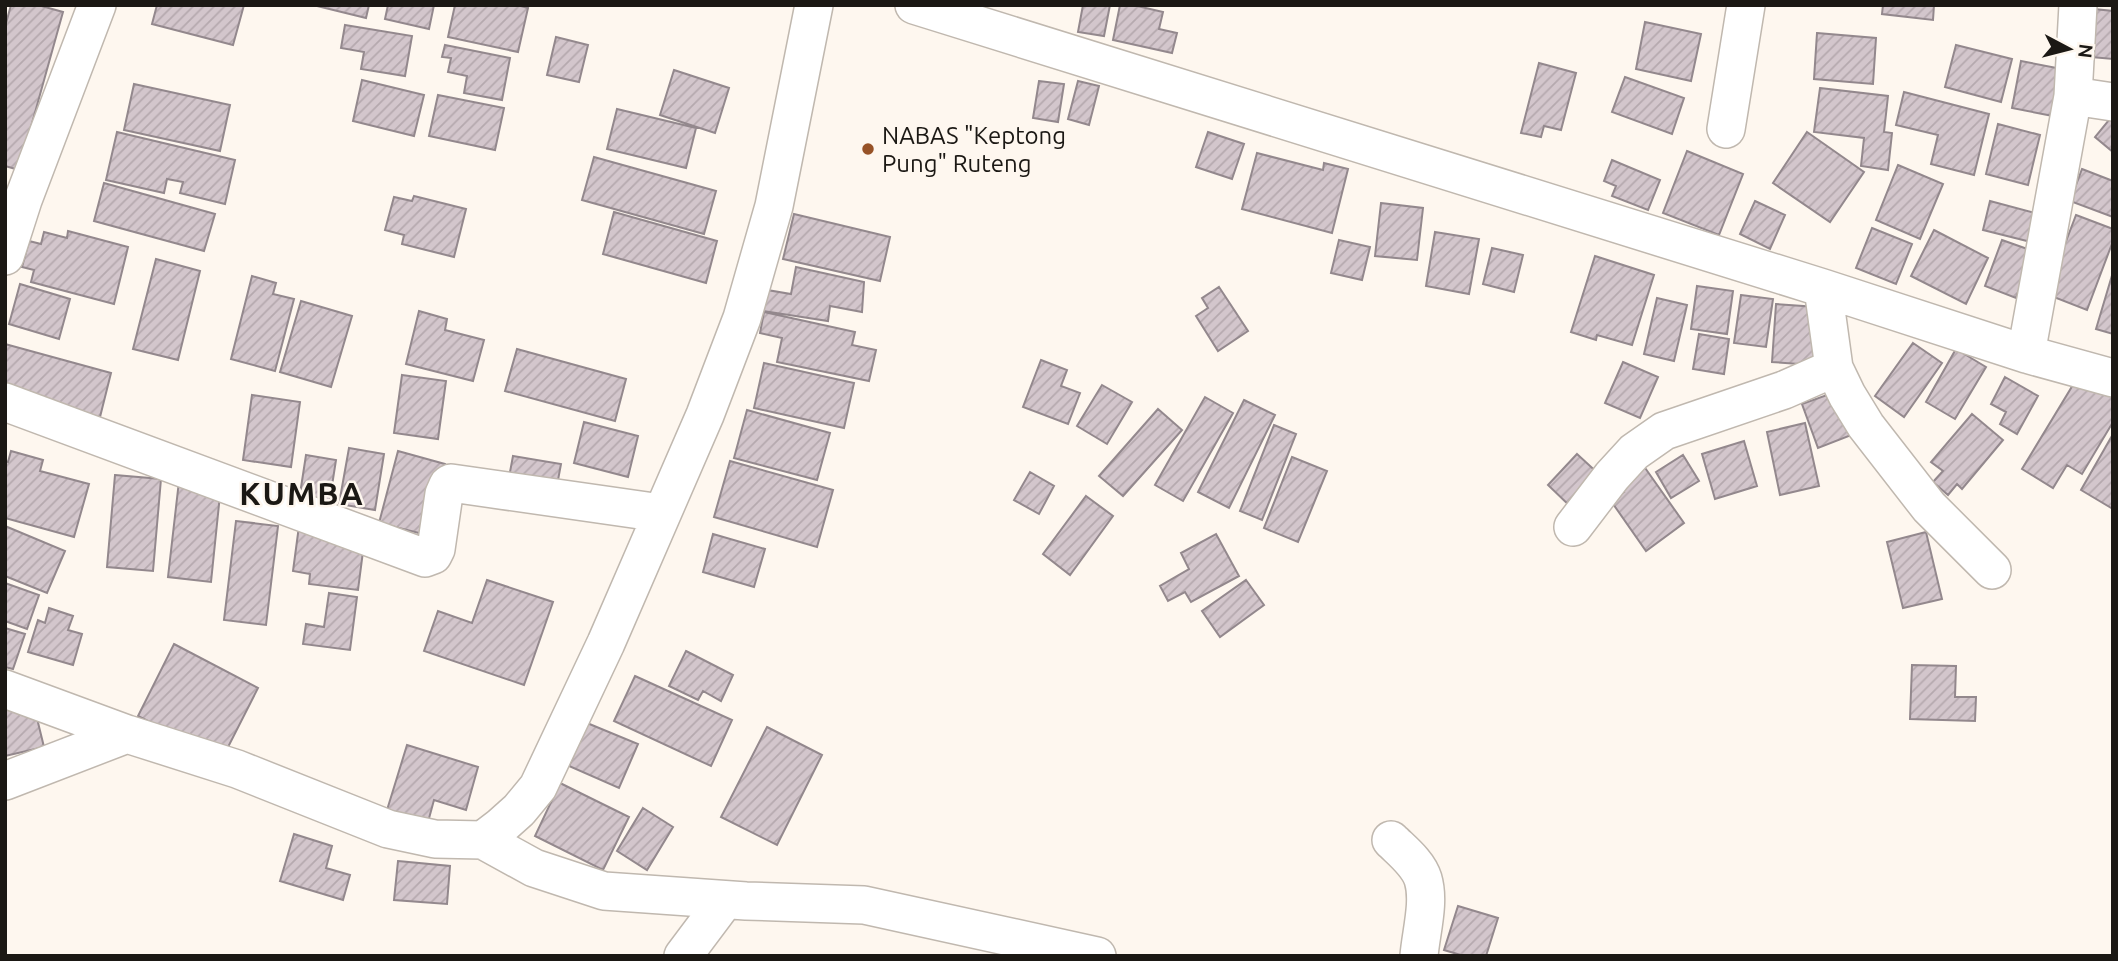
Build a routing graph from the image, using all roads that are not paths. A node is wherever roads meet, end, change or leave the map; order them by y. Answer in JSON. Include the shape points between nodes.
{"nodes":[{"id":1,"x":97,"y":5,"type":"edge"},
{"id":2,"x":814,"y":5,"type":"edge"},
{"id":3,"x":914,"y":5,"type":"edge"},
{"id":4,"x":1746,"y":5,"type":"edge"},
{"id":5,"x":2078,"y":5,"type":"edge"},
{"id":6,"x":2073,"y":96,"type":"junction"},
{"id":7,"x":2113,"y":102,"type":"edge"},
{"id":8,"x":1726,"y":129,"type":"dead end"},
{"id":9,"x":5,"y":256,"type":"edge"},
{"id":10,"x":1823,"y":288,"type":"junction"},
{"id":11,"x":2026,"y":354,"type":"junction"},
{"id":12,"x":1834,"y":368,"type":"junction"},
{"id":13,"x":2113,"y":378,"type":"edge"},
{"id":14,"x":5,"y":402,"type":"edge"},
{"id":15,"x":662,"y":513,"type":"junction"},
{"id":16,"x":1573,"y":527,"type":"dead end"},
{"id":17,"x":1992,"y":570,"type":"dead end"},
{"id":18,"x":5,"y":689,"type":"edge"},
{"id":19,"x":127,"y":734,"type":"junction"},
{"id":20,"x":5,"y":781,"type":"edge"},
{"id":21,"x":483,"y":840,"type":"junction"},
{"id":22,"x":1391,"y":840,"type":"dead end"},
{"id":23,"x":725,"y":900,"type":"junction"},
{"id":24,"x":683,"y":956,"type":"edge"},
{"id":25,"x":1097,"y":956,"type":"edge"},
{"id":26,"x":1419,"y":956,"type":"edge"}],
"edges":[{"from":1,"to":9,"type":"street"},
{"from":2,"to":15,"type":"street","via":[[774,206],[742,318]]},
{"from":3,"to":10,"type":"street"},
{"from":4,"to":8,"type":"street"},
{"from":5,"to":6,"type":"street"},
{"from":6,"to":7,"type":"street"},
{"from":6,"to":11,"type":"street"},
{"from":10,"to":11,"type":"street"},
{"from":10,"to":12,"type":"street"},
{"from":11,"to":13,"type":"street"},
{"from":12,"to":16,"type":"street","via":[[1664,431],[1634,452]]},
{"from":12,"to":17,"type":"street","via":[[1866,426],[1929,507]]},
{"from":14,"to":15,"type":"street","via":[[425,558],[436,549],[444,494],[451,484]]},
{"from":15,"to":21,"type":"street","via":[[538,787]]},
{"from":18,"to":19,"type":"street"},
{"from":19,"to":20,"type":"street"},
{"from":19,"to":21,"type":"street","via":[[237,769],[388,829],[435,839]]},
{"from":21,"to":23,"type":"street","via":[[534,868],[604,891]]},
{"from":22,"to":26,"type":"street","via":[[1422,877],[1425,894]]},
{"from":23,"to":24,"type":"street"},
{"from":23,"to":25,"type":"street","via":[[864,905]]}]}
